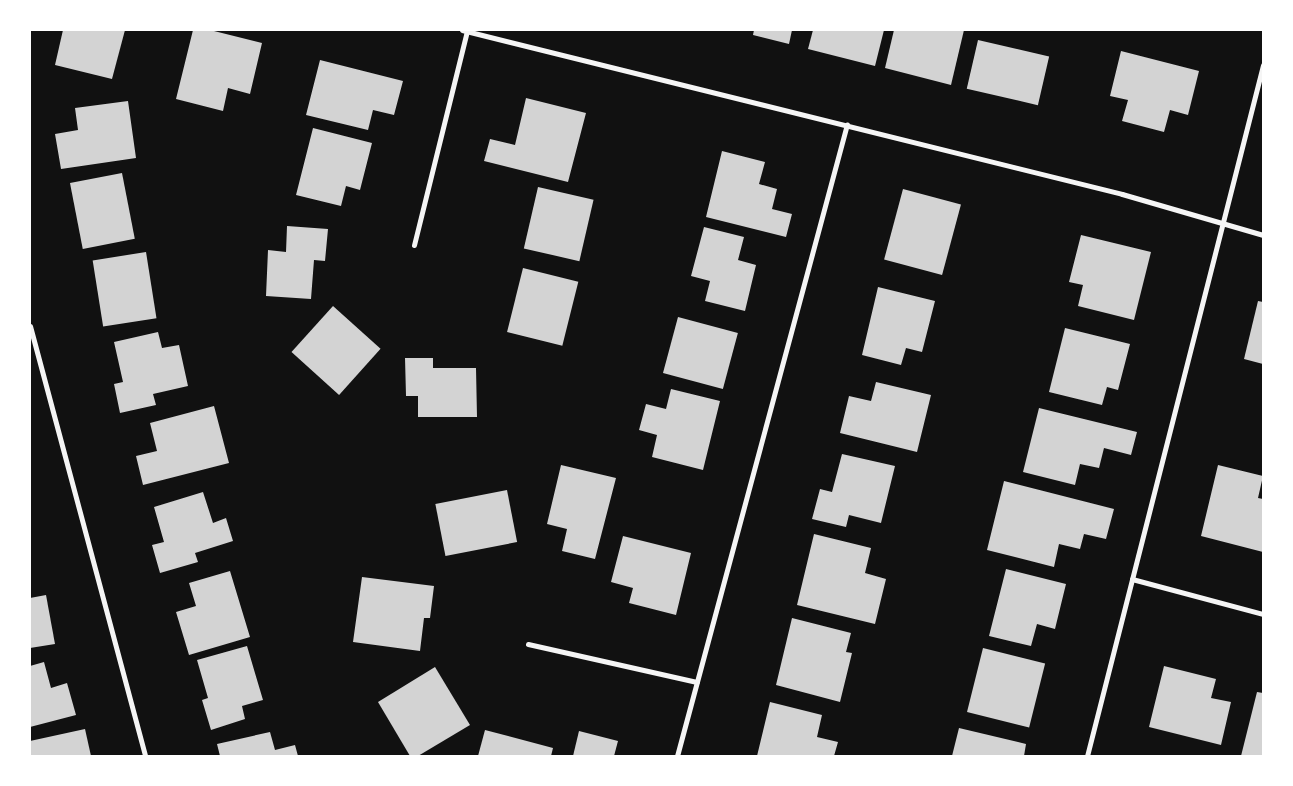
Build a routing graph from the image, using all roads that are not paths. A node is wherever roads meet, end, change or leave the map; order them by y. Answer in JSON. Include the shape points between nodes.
{"nodes":[{"id":1,"x":465,"y":31,"type":"edge"},
{"id":2,"x":1263,"y":65,"type":"edge"},
{"id":3,"x":847,"y":124,"type":"junction"},
{"id":4,"x":1222,"y":224,"type":"junction"},
{"id":5,"x":1263,"y":235,"type":"edge"},
{"id":6,"x":414,"y":245,"type":"dead end"},
{"id":7,"x":30,"y":326,"type":"edge"},
{"id":8,"x":1132,"y":579,"type":"junction"},
{"id":9,"x":1263,"y":614,"type":"edge"},
{"id":10,"x":528,"y":644,"type":"dead end"},
{"id":11,"x":697,"y":682,"type":"junction"},
{"id":12,"x":145,"y":756,"type":"edge"},
{"id":13,"x":677,"y":756,"type":"edge"},
{"id":14,"x":1087,"y":756,"type":"edge"}],
"edges":[{"from":1,"to":3,"type":"street"},
{"from":1,"to":6,"type":"street"},
{"from":2,"to":4,"type":"street"},
{"from":3,"to":4,"type":"street","via":[[1122,194]]},
{"from":3,"to":11,"type":"street"},
{"from":4,"to":5,"type":"street"},
{"from":4,"to":8,"type":"street"},
{"from":7,"to":12,"type":"street"},
{"from":8,"to":9,"type":"street"},
{"from":8,"to":14,"type":"street"},
{"from":10,"to":11,"type":"street"},
{"from":11,"to":13,"type":"street"}]}
